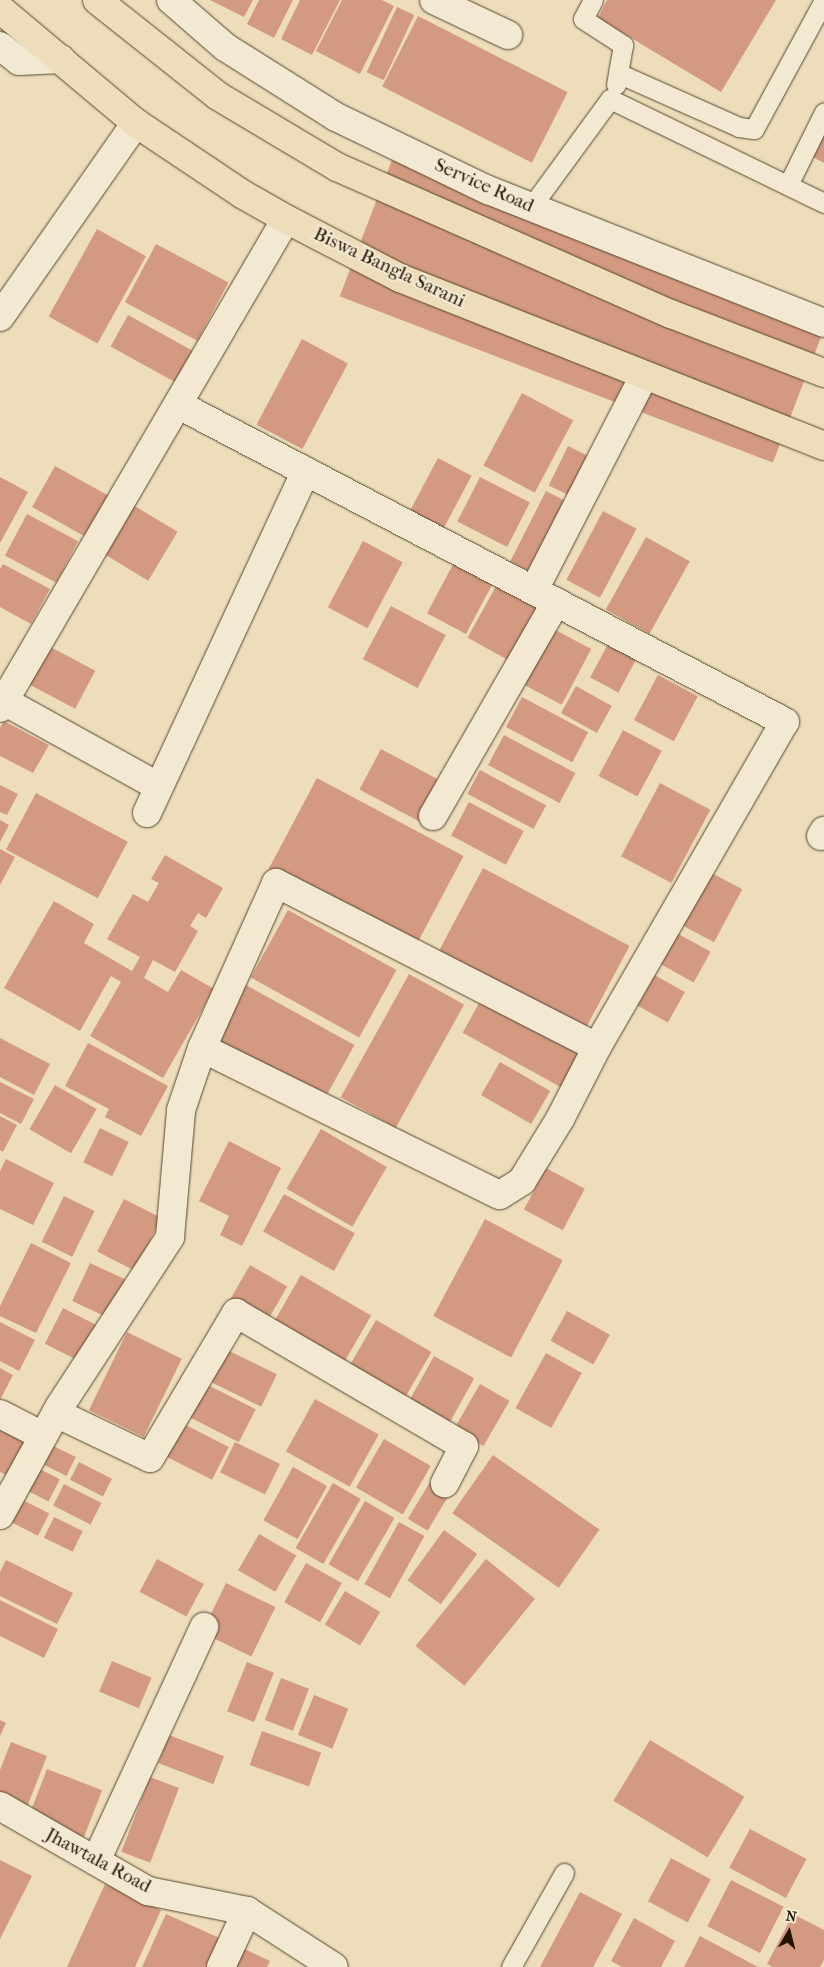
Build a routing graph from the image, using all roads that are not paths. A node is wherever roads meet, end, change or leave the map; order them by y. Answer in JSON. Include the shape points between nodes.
{"nodes":[{"id":1,"x":97,"y":0,"type":"edge"},
{"id":2,"x":171,"y":0,"type":"edge"},
{"id":3,"x":434,"y":0,"type":"edge"},
{"id":4,"x":593,"y":0,"type":"edge"},
{"id":5,"x":824,"y":0,"type":"edge"},
{"id":6,"x":0,"y":9,"type":"edge"},
{"id":7,"x":508,"y":35,"type":"dead end"},
{"id":8,"x":0,"y":46,"type":"edge"},
{"id":9,"x":61,"y":59,"type":"junction"},
{"id":10,"x":620,"y":74,"type":"junction"},
{"id":11,"x":610,"y":99,"type":"junction"},
{"id":12,"x":824,"y":112,"type":"edge"},
{"id":13,"x":136,"y":123,"type":"junction"},
{"id":14,"x":788,"y":185,"type":"junction"},
{"id":15,"x":824,"y":203,"type":"edge"},
{"id":16,"x":530,"y":207,"type":"junction"},
{"id":17,"x":286,"y":219,"type":"junction"},
{"id":18,"x":0,"y":316,"type":"edge"},
{"id":19,"x":824,"y":323,"type":"edge"},
{"id":20,"x":824,"y":373,"type":"edge"},
{"id":21,"x":644,"y":376,"type":"junction"},
{"id":22,"x":179,"y":404,"type":"junction"},
{"id":23,"x":824,"y":446,"type":"edge"},
{"id":24,"x":306,"y":472,"type":"junction"},
{"id":25,"x":545,"y":596,"type":"junction"},
{"id":26,"x":2,"y":704,"type":"edge"},
{"id":27,"x":159,"y":787,"type":"junction"},
{"id":28,"x":147,"y":813,"type":"dead end"},
{"id":29,"x":433,"y":816,"type":"dead end"},
{"id":30,"x":597,"y":1047,"type":"junction"},
{"id":31,"x":202,"y":1048,"type":"junction"},
{"id":32,"x":0,"y":1414,"type":"edge"},
{"id":33,"x":50,"y":1424,"type":"junction"},
{"id":34,"x":445,"y":1483,"type":"dead end"},
{"id":35,"x":0,"y":1514,"type":"edge"},
{"id":36,"x":204,"y":1627,"type":"dead end"},
{"id":37,"x":0,"y":1806,"type":"edge"},
{"id":38,"x":96,"y":1861,"type":"junction"},
{"id":39,"x":564,"y":1873,"type":"dead end"},
{"id":40,"x":247,"y":1911,"type":"junction"},
{"id":41,"x":221,"y":1967,"type":"edge"},
{"id":42,"x":334,"y":1967,"type":"edge"},
{"id":43,"x":511,"y":1967,"type":"edge"}],
"edges":[{"from":1,"to":20,"type":"main road","via":[[218,96],[337,167],[671,314]]},
{"from":2,"to":16,"type":"street","name":"Service Road","via":[[225,46],[336,117]]},
{"from":3,"to":7,"type":"street"},
{"from":4,"to":10,"type":"lane","via":[[583,19],[623,45]]},
{"from":5,"to":10,"type":"lane","via":[[754,129],[738,127]]},
{"from":6,"to":9,"type":"main road","name":"Biswa Bangla Sarani"},
{"from":8,"to":9,"type":"street","via":[[19,61]]},
{"from":9,"to":13,"type":"main road","name":"Biswa Bangla Sarani"},
{"from":10,"to":11,"type":"lane"},
{"from":11,"to":14,"type":"lane"},
{"from":11,"to":16,"type":"lane"},
{"from":12,"to":14,"type":"lane"},
{"from":13,"to":17,"type":"main road","name":"Biswa Bangla Sarani","via":[[242,194]]},
{"from":13,"to":18,"type":"street"},
{"from":14,"to":15,"type":"lane"},
{"from":16,"to":19,"type":"street","name":"Service Road"},
{"from":17,"to":21,"type":"main road","name":"Biswa Bangla Sarani","via":[[400,278]]},
{"from":17,"to":22,"type":"street"},
{"from":21,"to":23,"type":"main road","name":"Biswa Bangla Sarani"},
{"from":21,"to":25,"type":"street"},
{"from":22,"to":24,"type":"street"},
{"from":22,"to":26,"type":"street"},
{"from":24,"to":25,"type":"street"},
{"from":24,"to":27,"type":"street"},
{"from":25,"to":29,"type":"street"},
{"from":25,"to":30,"type":"street","via":[[785,722]]},
{"from":26,"to":27,"type":"street"},
{"from":27,"to":28,"type":"street"},
{"from":30,"to":31,"type":"street","via":[[560,1119],[522,1181],[500,1195]]},
{"from":30,"to":31,"type":"street","via":[[276,884]]},
{"from":31,"to":33,"type":"street","via":[[178,1128],[174,1219],[170,1238]]},
{"from":32,"to":33,"type":"street"},
{"from":33,"to":34,"type":"street","via":[[150,1458],[236,1314],[464,1446]]},
{"from":33,"to":35,"type":"street"},
{"from":36,"to":38,"type":"street"},
{"from":37,"to":38,"type":"street","name":"Jhawtala Road"},
{"from":38,"to":40,"type":"street","name":"Jhawtala Road","via":[[148,1891]]},
{"from":39,"to":43,"type":"lane"},
{"from":40,"to":41,"type":"street"},
{"from":40,"to":42,"type":"street","name":"Jhawtala Road"}]}
